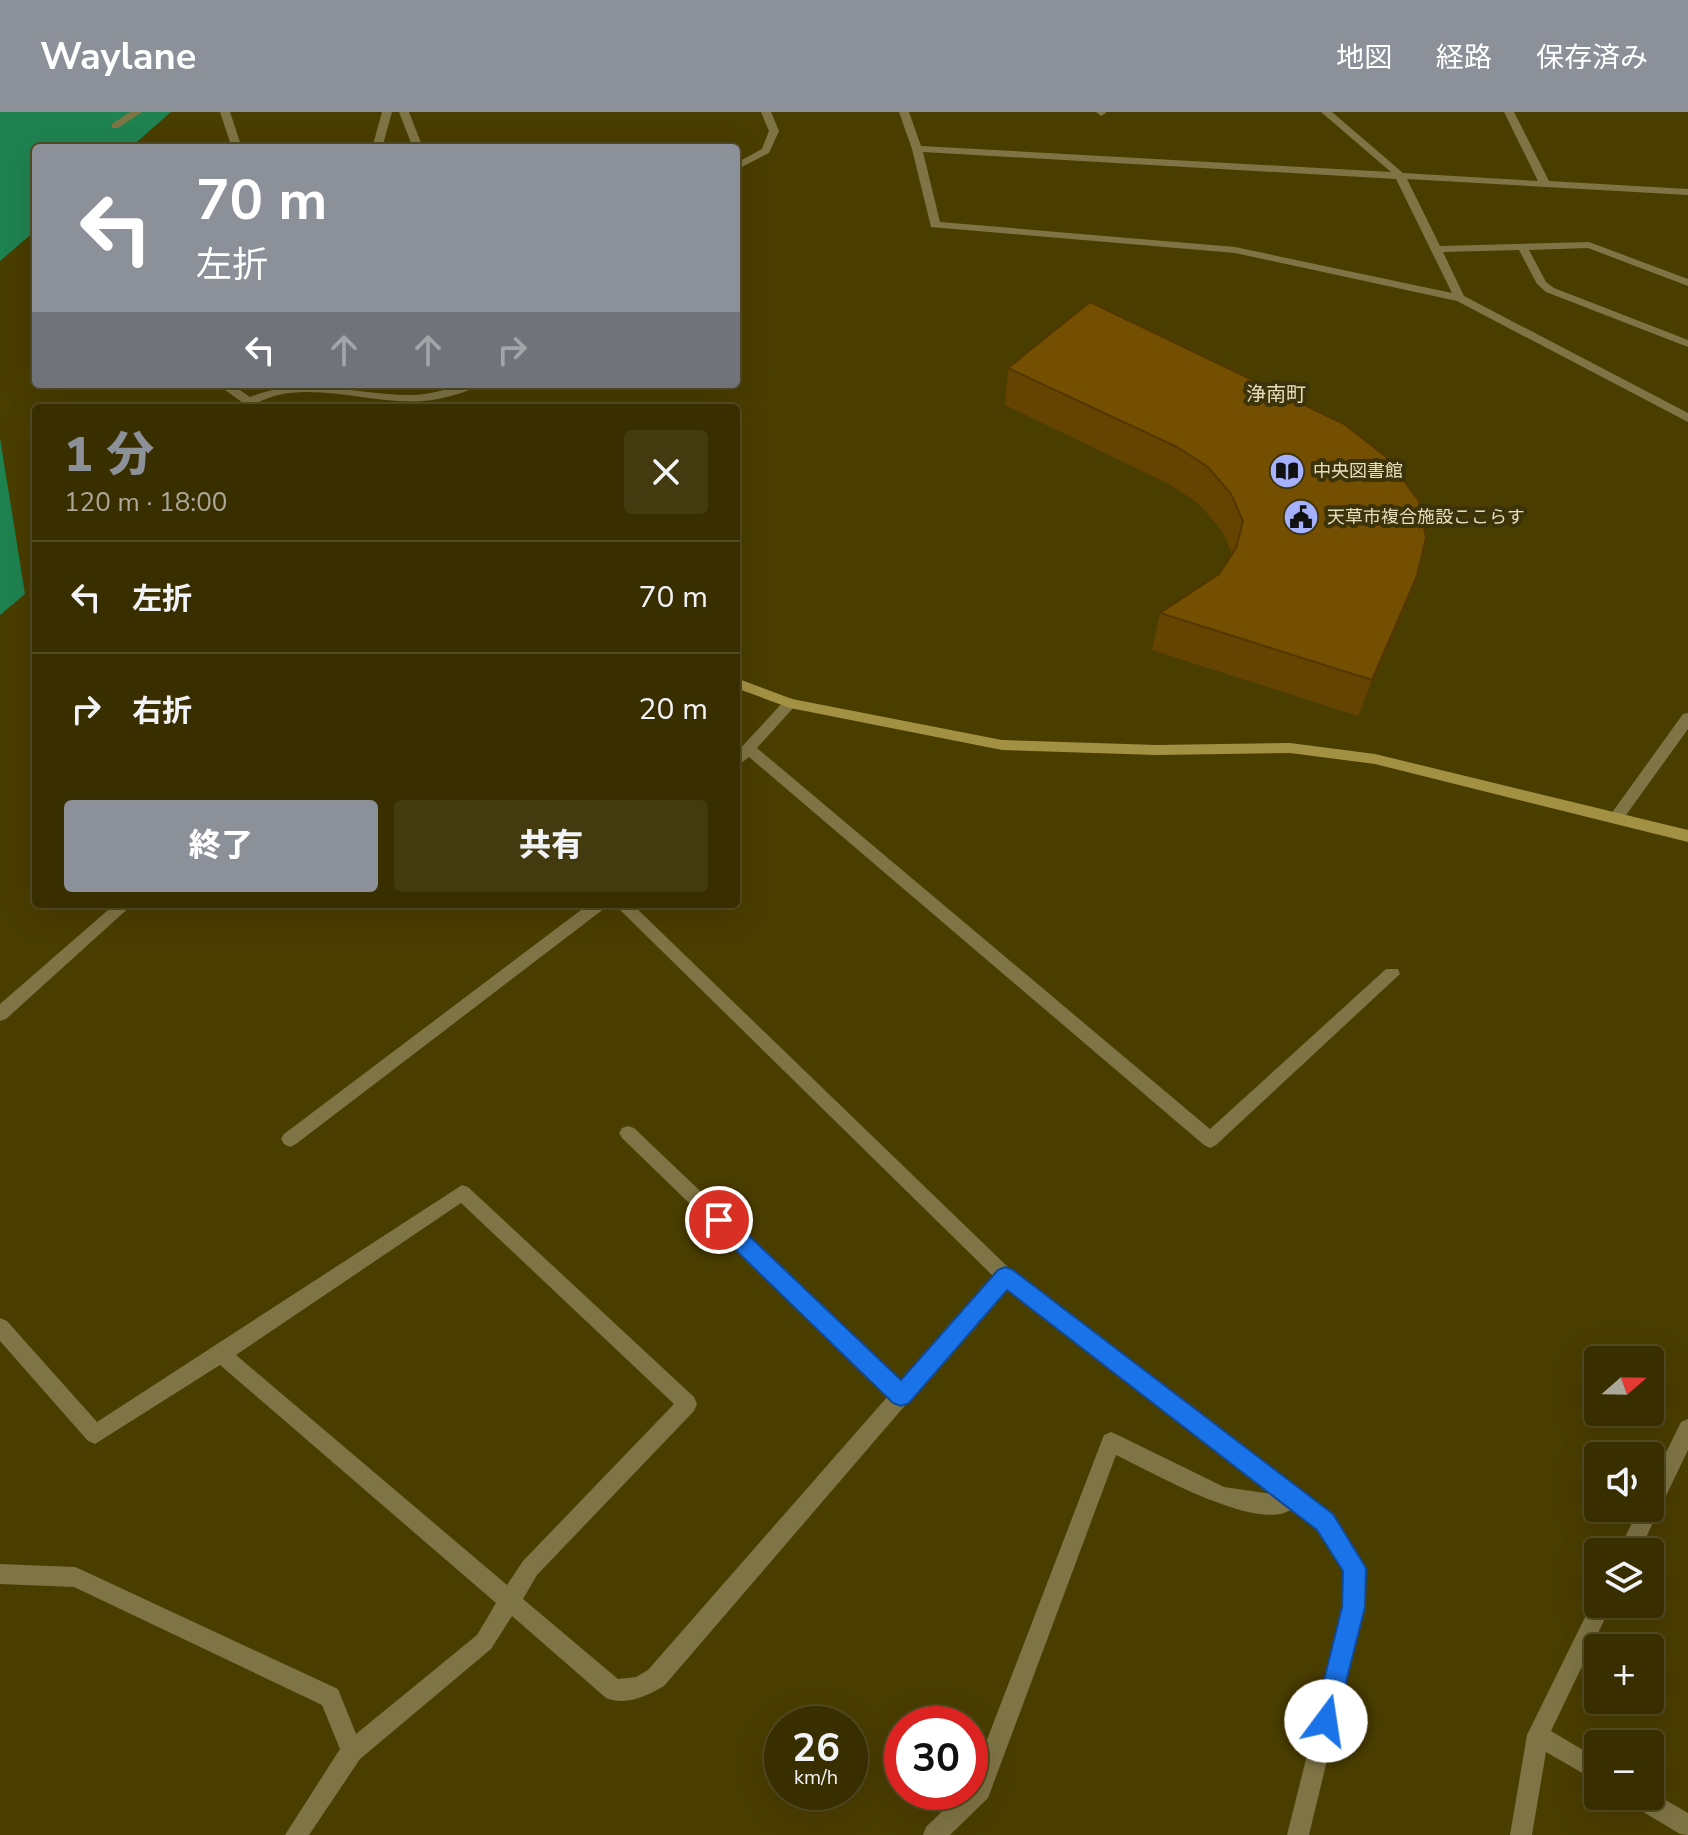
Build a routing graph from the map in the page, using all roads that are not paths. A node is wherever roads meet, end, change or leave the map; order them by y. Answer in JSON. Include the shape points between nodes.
{"nodes":[{"id":1,"x":137,"y":112,"type":"edge"},
{"id":2,"x":225,"y":112,"type":"edge"},
{"id":3,"x":387,"y":112,"type":"edge"},
{"id":4,"x":404,"y":112,"type":"edge"},
{"id":5,"x":766,"y":112,"type":"edge"},
{"id":6,"x":904,"y":112,"type":"edge"},
{"id":7,"x":1326,"y":112,"type":"edge"},
{"id":8,"x":1509,"y":112,"type":"edge"},
{"id":9,"x":115,"y":126,"type":"dead end"},
{"id":10,"x":236,"y":144,"type":"edge"},
{"id":11,"x":378,"y":144,"type":"edge"},
{"id":12,"x":416,"y":144,"type":"edge"},
{"id":13,"x":917,"y":149,"type":"junction"},
{"id":14,"x":740,"y":165,"type":"edge"},
{"id":15,"x":1399,"y":174,"type":"junction"},
{"id":16,"x":1544,"y":182,"type":"junction"},
{"id":17,"x":1688,"y":192,"type":"edge"},
{"id":18,"x":1522,"y":246,"type":"junction"},
{"id":19,"x":1438,"y":249,"type":"junction"},
{"id":20,"x":1688,"y":283,"type":"edge"},
{"id":21,"x":1460,"y":298,"type":"junction"},
{"id":22,"x":1688,"y":344,"type":"edge"},
{"id":23,"x":228,"y":388,"type":"edge"},
{"id":24,"x":294,"y":388,"type":"edge"},
{"id":25,"x":309,"y":388,"type":"edge"},
{"id":26,"x":459,"y":388,"type":"edge"},
{"id":27,"x":247,"y":404,"type":"edge"},
{"id":28,"x":249,"y":404,"type":"edge"},
{"id":29,"x":1688,"y":418,"type":"edge"},
{"id":30,"x":740,"y":684,"type":"edge"},
{"id":31,"x":790,"y":703,"type":"junction"},
{"id":32,"x":1687,"y":723,"type":"edge"},
{"id":33,"x":742,"y":755,"type":"edge"},
{"id":34,"x":1616,"y":818,"type":"junction"},
{"id":35,"x":1688,"y":836,"type":"edge"},
{"id":36,"x":120,"y":908,"type":"edge"},
{"id":37,"x":595,"y":908,"type":"edge"},
{"id":38,"x":626,"y":908,"type":"edge"},
{"id":39,"x":1392,"y":974,"type":"dead end"},
{"id":40,"x":0,"y":1014,"type":"edge"},
{"id":41,"x":628,"y":1133,"type":"dead end"},
{"id":42,"x":290,"y":1139,"type":"dead end"},
{"id":43,"x":1005,"y":1276,"type":"junction"},
{"id":44,"x":0,"y":1327,"type":"edge"},
{"id":45,"x":221,"y":1354,"type":"junction"},
{"id":46,"x":901,"y":1395,"type":"junction"},
{"id":47,"x":1688,"y":1429,"type":"edge"},
{"id":48,"x":1664,"y":1478,"type":"edge"},
{"id":49,"x":1291,"y":1496,"type":"junction"},
{"id":50,"x":2,"y":1576,"type":"edge"},
{"id":51,"x":509,"y":1602,"type":"junction"},
{"id":52,"x":1595,"y":1618,"type":"edge"},
{"id":53,"x":1538,"y":1735,"type":"junction"},
{"id":54,"x":352,"y":1751,"type":"junction"},
{"id":55,"x":1584,"y":1763,"type":"edge"},
{"id":56,"x":1661,"y":1810,"type":"edge"},
{"id":57,"x":1688,"y":1826,"type":"edge"},
{"id":58,"x":296,"y":1835,"type":"edge"},
{"id":59,"x":934,"y":1835,"type":"edge"},
{"id":60,"x":1298,"y":1835,"type":"edge"},
{"id":61,"x":1521,"y":1835,"type":"edge"}],
"edges":[{"from":1,"to":9,"type":"street"},
{"from":2,"to":10,"type":"street"},
{"from":3,"to":11,"type":"street"},
{"from":4,"to":12,"type":"street"},
{"from":5,"to":14,"type":"street","via":[[774,131],[766,151]]},
{"from":6,"to":13,"type":"street"},
{"from":7,"to":15,"type":"street"},
{"from":8,"to":16,"type":"street"},
{"from":13,"to":15,"type":"street"},
{"from":13,"to":21,"type":"street","via":[[935,225],[1235,250]]},
{"from":15,"to":16,"type":"street"},
{"from":15,"to":19,"type":"street"},
{"from":16,"to":17,"type":"street"},
{"from":18,"to":19,"type":"street"},
{"from":18,"to":20,"type":"street","via":[[1589,245]]},
{"from":18,"to":22,"type":"street","via":[[1550,290]]},
{"from":19,"to":21,"type":"street"},
{"from":21,"to":29,"type":"street"},
{"from":23,"to":27,"type":"street"},
{"from":24,"to":28,"type":"street","via":[[262,395]]},
{"from":25,"to":26,"type":"street","via":[[417,399]]},
{"from":30,"to":31,"type":"street"},
{"from":31,"to":33,"type":"street"},
{"from":31,"to":34,"type":"street","via":[[1002,745],[1290,748],[1375,759]]},
{"from":32,"to":34,"type":"street"},
{"from":33,"to":39,"type":"street","via":[[1210,1140]]},
{"from":34,"to":35,"type":"street"},
{"from":36,"to":40,"type":"street"},
{"from":37,"to":42,"type":"street"},
{"from":38,"to":43,"type":"street"},
{"from":41,"to":46,"type":"street"},
{"from":43,"to":46,"type":"street"},
{"from":43,"to":49,"type":"street"},
{"from":44,"to":45,"type":"street","via":[[95,1434]]},
{"from":45,"to":51,"type":"street"},
{"from":45,"to":51,"type":"street","via":[[462,1193],[687,1404],[530,1568]]},
{"from":46,"to":51,"type":"street","via":[[645,1686],[614,1690]]},
{"from":47,"to":48,"type":"street"},
{"from":49,"to":59,"type":"street","via":[[1281,1505],[1223,1497],[1111,1442],[980,1790]]},
{"from":49,"to":60,"type":"street","via":[[1325,1522],[1354,1568],[1354,1607]]},
{"from":50,"to":54,"type":"street","via":[[75,1577],[330,1697]]},
{"from":51,"to":54,"type":"street","via":[[484,1642]]},
{"from":52,"to":53,"type":"street"},
{"from":53,"to":55,"type":"street"},
{"from":53,"to":61,"type":"street"},
{"from":54,"to":58,"type":"street"},
{"from":56,"to":57,"type":"street"}]}
